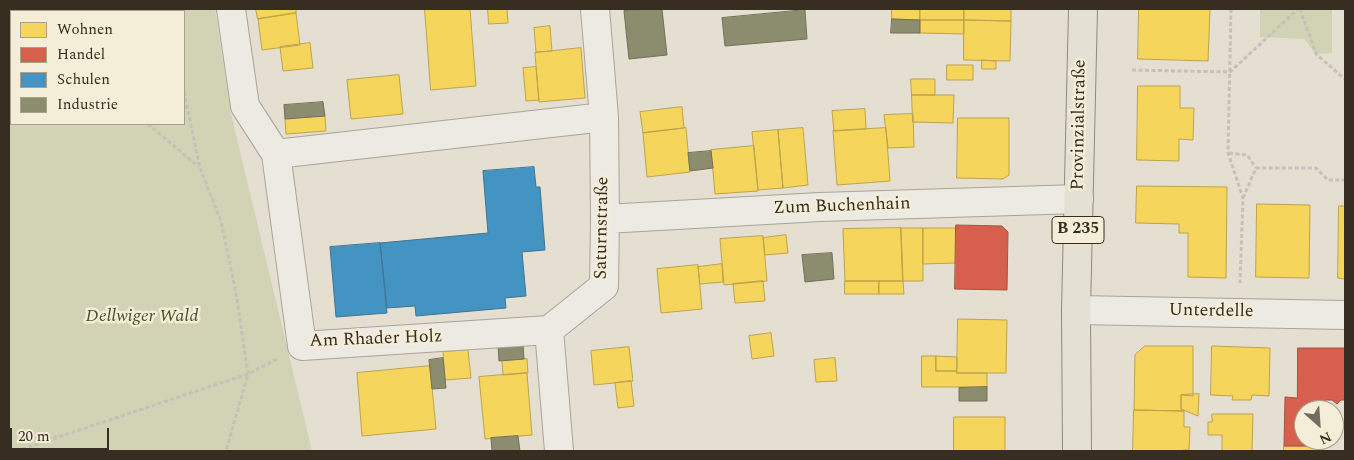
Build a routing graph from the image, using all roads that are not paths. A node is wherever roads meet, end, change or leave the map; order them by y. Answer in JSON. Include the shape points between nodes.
{"nodes":[{"id":1,"x":231,"y":9,"type":"edge"},
{"id":2,"x":595,"y":9,"type":"edge"},
{"id":3,"x":1082,"y":9,"type":"edge"},
{"id":4,"x":604,"y":117,"type":"junction"},
{"id":5,"x":276,"y":154,"type":"junction"},
{"id":6,"x":1079,"y":199,"type":"junction"},
{"id":7,"x":606,"y":218,"type":"junction"},
{"id":8,"x":1076,"y":310,"type":"junction"},
{"id":9,"x":1345,"y":315,"type":"edge"},
{"id":10,"x":549,"y":330,"type":"junction"},
{"id":11,"x":559,"y":451,"type":"edge"},
{"id":12,"x":1076,"y":451,"type":"edge"}],
"edges":[{"from":1,"to":5,"type":"street","name":"Am Rhader Holz","via":[[245,106]]},
{"from":2,"to":4,"type":"street","name":"Saturnstraße"},
{"from":3,"to":6,"type":"main road","name":"Provinzialstraße","number":"B 235"},
{"from":4,"to":5,"type":"street"},
{"from":4,"to":7,"type":"street","name":"Saturnstraße"},
{"from":5,"to":10,"type":"street","name":"Am Rhader Holz","via":[[302,346]]},
{"from":6,"to":7,"type":"street","name":"Zum Buchenhain"},
{"from":6,"to":8,"type":"main road","name":"Provinzialstraße","number":"B 235"},
{"from":7,"to":10,"type":"street","name":"Saturnstraße","via":[[604,286]]},
{"from":8,"to":9,"type":"street","name":"Unterdelle"},
{"from":8,"to":12,"type":"main road","name":"Provinzialstraße","number":"B 235"},
{"from":10,"to":11,"type":"street"}]}
